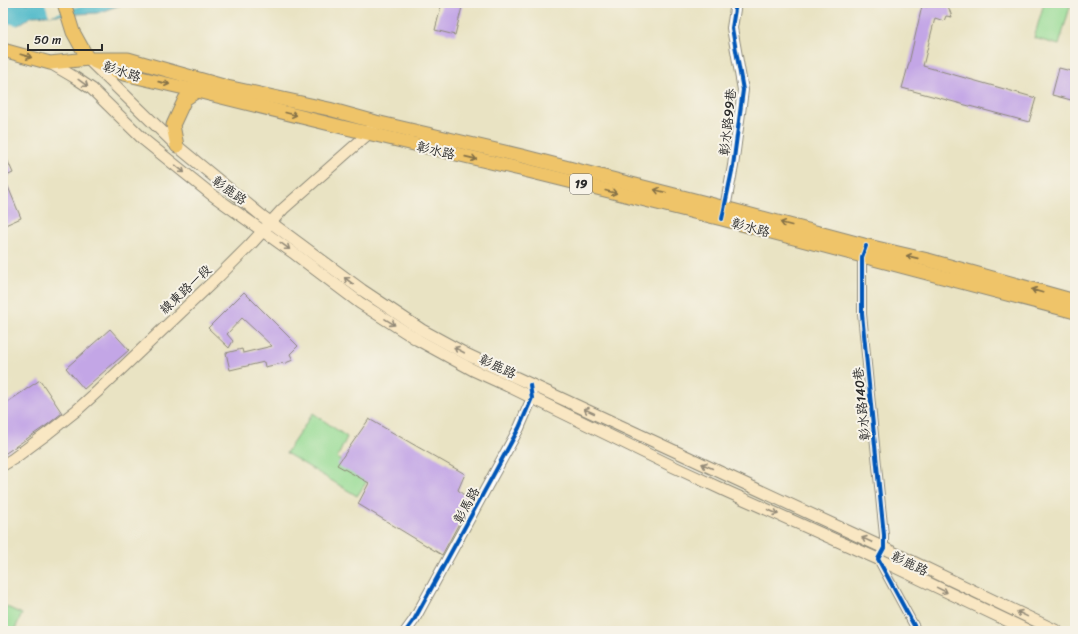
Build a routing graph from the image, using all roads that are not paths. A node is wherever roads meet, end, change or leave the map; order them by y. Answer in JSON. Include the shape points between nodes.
{"nodes":[{"id":1,"x":64,"y":3,"type":"edge"},
{"id":2,"x":736,"y":3,"type":"edge"},
{"id":3,"x":3,"y":50,"type":"edge"},
{"id":4,"x":88,"y":59,"type":"junction"},
{"id":5,"x":50,"y":63,"type":"junction"},
{"id":6,"x":197,"y":91,"type":"junction"},
{"id":7,"x":376,"y":122,"type":"junction"},
{"id":8,"x":368,"y":134,"type":"junction"},
{"id":9,"x":177,"y":146,"type":"junction"},
{"id":10,"x":724,"y":214,"type":"junction"},
{"id":11,"x":272,"y":223,"type":"junction"},
{"id":12,"x":264,"y":231,"type":"junction"},
{"id":13,"x":864,"y":251,"type":"junction"},
{"id":14,"x":1075,"y":301,"type":"edge"},
{"id":15,"x":1075,"y":312,"type":"edge"},
{"id":16,"x":530,"y":384,"type":"junction"},
{"id":17,"x":532,"y":398,"type":"junction"},
{"id":18,"x":678,"y":453,"type":"junction"},
{"id":19,"x":3,"y":465,"type":"edge"},
{"id":20,"x":672,"y":466,"type":"junction"},
{"id":21,"x":742,"y":483,"type":"junction"},
{"id":22,"x":737,"y":496,"type":"junction"},
{"id":23,"x":884,"y":548,"type":"junction"},
{"id":24,"x":878,"y":559,"type":"junction"},
{"id":25,"x":406,"y":631,"type":"edge"},
{"id":26,"x":917,"y":631,"type":"edge"},
{"id":27,"x":1029,"y":631,"type":"edge"},
{"id":28,"x":1057,"y":631,"type":"edge"}],
"edges":[{"from":1,"to":4,"type":"main road","via":[[73,32]]},
{"from":2,"to":10,"type":"street","name":"彰水路99巷","via":[[732,28],[743,90]]},
{"from":3,"to":5,"type":"main road","number":"19","one_way":true},
{"from":4,"to":5,"type":"main road","number":"19"},
{"from":4,"to":6,"type":"main road","name":"彰水路","number":"19","one_way":true,"via":[[124,74]]},
{"from":4,"to":7,"type":"main road","name":"彰水路","number":"19","via":[[128,59],[227,87]]},
{"from":4,"to":9,"type":"main road","name":"彰鹿路"},
{"from":5,"to":12,"type":"main road","name":"彰鹿路","one_way":true,"via":[[92,90],[173,164]]},
{"from":6,"to":8,"type":"main road","name":"彰水路","number":"19","one_way":true},
{"from":6,"to":9,"type":"main road","via":[[185,99],[173,125]]},
{"from":7,"to":8,"type":"main road","name":"線東路一段"},
{"from":10,"to":7,"type":"main road","name":"彰水路","number":"19","one_way":true,"via":[[529,158]]},
{"from":8,"to":10,"type":"main road","name":"彰水路","number":"19","one_way":true},
{"from":8,"to":11,"type":"main road","name":"線東路一段","via":[[283,210]]},
{"from":9,"to":11,"type":"main road","name":"彰鹿路"},
{"from":10,"to":13,"type":"main road","name":"彰水路","number":"19"},
{"from":11,"to":12,"type":"main road","name":"線東路一段"},
{"from":16,"to":11,"type":"main road","name":"彰鹿路","one_way":true,"via":[[422,330],[362,290]]},
{"from":12,"to":17,"type":"main road","name":"彰鹿路","one_way":true,"via":[[360,303],[418,340]]},
{"from":12,"to":19,"type":"main road","name":"線東路一段","via":[[77,410]]},
{"from":14,"to":13,"type":"main road","name":"彰水路","number":"19","one_way":true,"via":[[928,260]]},
{"from":13,"to":15,"type":"main road","name":"彰水路","number":"19"},
{"from":13,"to":23,"type":"street","name":"彰水路140巷","via":[[862,314]]},
{"from":16,"to":17,"type":"street"},
{"from":18,"to":16,"type":"main road","name":"彰鹿路","one_way":true},
{"from":17,"to":20,"type":"main road","name":"彰鹿路"},
{"from":17,"to":25,"type":"street","name":"彰馬路","via":[[519,428]]},
{"from":18,"to":20,"type":"main road"},
{"from":21,"to":18,"type":"main road","name":"彰鹿路","one_way":true},
{"from":20,"to":22,"type":"main road","name":"彰鹿路"},
{"from":21,"to":22,"type":"main road"},
{"from":23,"to":21,"type":"main road","name":"彰鹿路","one_way":true},
{"from":22,"to":24,"type":"main road","name":"彰鹿路","one_way":true},
{"from":23,"to":24,"type":"street"},
{"from":28,"to":23,"type":"main road","name":"彰鹿路","one_way":true},
{"from":24,"to":26,"type":"street"},
{"from":24,"to":27,"type":"main road","name":"彰鹿路","one_way":true}]}
